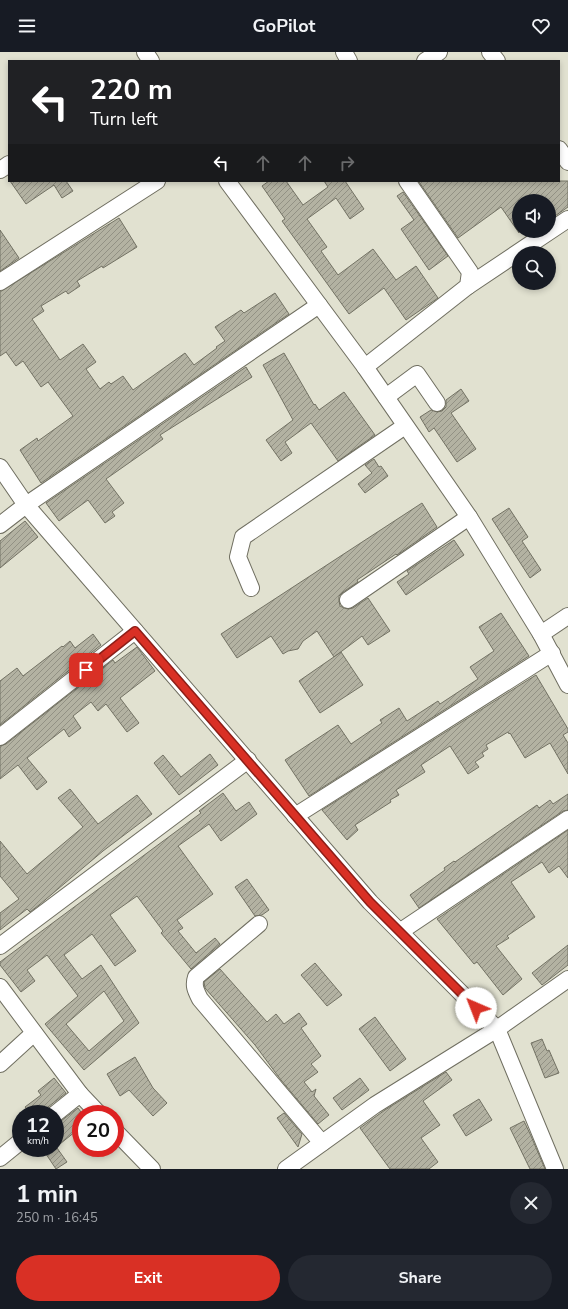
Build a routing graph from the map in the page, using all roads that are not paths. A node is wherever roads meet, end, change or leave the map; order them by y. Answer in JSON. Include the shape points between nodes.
{"nodes":[{"id":1,"x":439,"y":52,"type":"edge"},
{"id":2,"x":490,"y":52,"type":"edge"},
{"id":3,"x":427,"y":60,"type":"edge"},
{"id":4,"x":496,"y":60,"type":"edge"},
{"id":5,"x":560,"y":150,"type":"edge"},
{"id":6,"x":568,"y":162,"type":"edge"},
{"id":7,"x":155,"y":182,"type":"edge"},
{"id":8,"x":230,"y":182,"type":"edge"},
{"id":9,"x":407,"y":182,"type":"edge"},
{"id":10,"x":568,"y":218,"type":"edge"},
{"id":11,"x":0,"y":282,"type":"edge"},
{"id":12,"x":468,"y":286,"type":"junction"},
{"id":13,"x":319,"y":305,"type":"junction"},
{"id":14,"x":365,"y":367,"type":"junction"},
{"id":15,"x":386,"y":397,"type":"junction"},
{"id":16,"x":437,"y":403,"type":"dead end"},
{"id":17,"x":405,"y":426,"type":"junction"},
{"id":18,"x":0,"y":467,"type":"edge"},
{"id":19,"x":26,"y":505,"type":"junction"},
{"id":20,"x":469,"y":517,"type":"junction"},
{"id":21,"x":0,"y":525,"type":"edge"},
{"id":22,"x":251,"y":588,"type":"dead end"},
{"id":23,"x":348,"y":600,"type":"dead end"},
{"id":24,"x":568,"y":616,"type":"edge"},
{"id":25,"x":135,"y":631,"type":"junction"},
{"id":26,"x":540,"y":634,"type":"junction"},
{"id":27,"x":552,"y":653,"type":"junction"},
{"id":28,"x":568,"y":685,"type":"edge"},
{"id":29,"x":0,"y":737,"type":"edge"},
{"id":30,"x":248,"y":760,"type":"junction"},
{"id":31,"x":295,"y":816,"type":"junction"},
{"id":32,"x":568,"y":819,"type":"edge"},
{"id":33,"x":259,"y":924,"type":"dead end"},
{"id":34,"x":401,"y":931,"type":"junction"},
{"id":35,"x":0,"y":946,"type":"edge"},
{"id":36,"x":567,"y":982,"type":"edge"},
{"id":37,"x":0,"y":988,"type":"edge"},
{"id":38,"x":497,"y":1030,"type":"junction"},
{"id":39,"x":34,"y":1033,"type":"junction"},
{"id":40,"x":0,"y":1064,"type":"edge"},
{"id":41,"x":80,"y":1094,"type":"junction"},
{"id":42,"x":90,"y":1105,"type":"edge"},
{"id":43,"x":64,"y":1107,"type":"edge"},
{"id":44,"x":124,"y":1139,"type":"edge"},
{"id":45,"x":322,"y":1143,"type":"junction"},
{"id":46,"x":12,"y":1148,"type":"edge"},
{"id":47,"x":0,"y":1158,"type":"edge"},
{"id":48,"x":152,"y":1169,"type":"edge"},
{"id":49,"x":286,"y":1169,"type":"edge"},
{"id":50,"x":555,"y":1169,"type":"edge"}],
"edges":[{"from":1,"to":3,"type":"street"},
{"from":2,"to":4,"type":"street"},
{"from":5,"to":6,"type":"street"},
{"from":7,"to":11,"type":"street"},
{"from":8,"to":13,"type":"street"},
{"from":9,"to":12,"type":"street","via":[[470,272]]},
{"from":10,"to":12,"type":"street"},
{"from":12,"to":14,"type":"street"},
{"from":13,"to":14,"type":"street"},
{"from":13,"to":19,"type":"street"},
{"from":14,"to":15,"type":"street"},
{"from":15,"to":16,"type":"street","via":[[417,374]]},
{"from":15,"to":17,"type":"street"},
{"from":17,"to":20,"type":"street"},
{"from":17,"to":22,"type":"street","via":[[242,537],[238,556]]},
{"from":18,"to":19,"type":"street"},
{"from":19,"to":21,"type":"street"},
{"from":19,"to":25,"type":"street"},
{"from":20,"to":23,"type":"street"},
{"from":20,"to":26,"type":"street"},
{"from":24,"to":26,"type":"street"},
{"from":25,"to":29,"type":"street"},
{"from":25,"to":30,"type":"street"},
{"from":26,"to":27,"type":"street"},
{"from":27,"to":28,"type":"street"},
{"from":27,"to":31,"type":"street"},
{"from":30,"to":31,"type":"street"},
{"from":30,"to":35,"type":"street"},
{"from":31,"to":34,"type":"street","via":[[370,902]]},
{"from":32,"to":34,"type":"street"},
{"from":33,"to":45,"type":"street","via":[[196,978],[194,986],[200,999]]},
{"from":34,"to":38,"type":"street"},
{"from":36,"to":38,"type":"street"},
{"from":37,"to":39,"type":"street"},
{"from":38,"to":45,"type":"street","via":[[375,1105]]},
{"from":38,"to":50,"type":"street"},
{"from":39,"to":40,"type":"street"},
{"from":39,"to":41,"type":"street"},
{"from":41,"to":42,"type":"street"},
{"from":41,"to":43,"type":"street"},
{"from":44,"to":48,"type":"street"},
{"from":45,"to":49,"type":"street"},
{"from":46,"to":47,"type":"street"}]}
